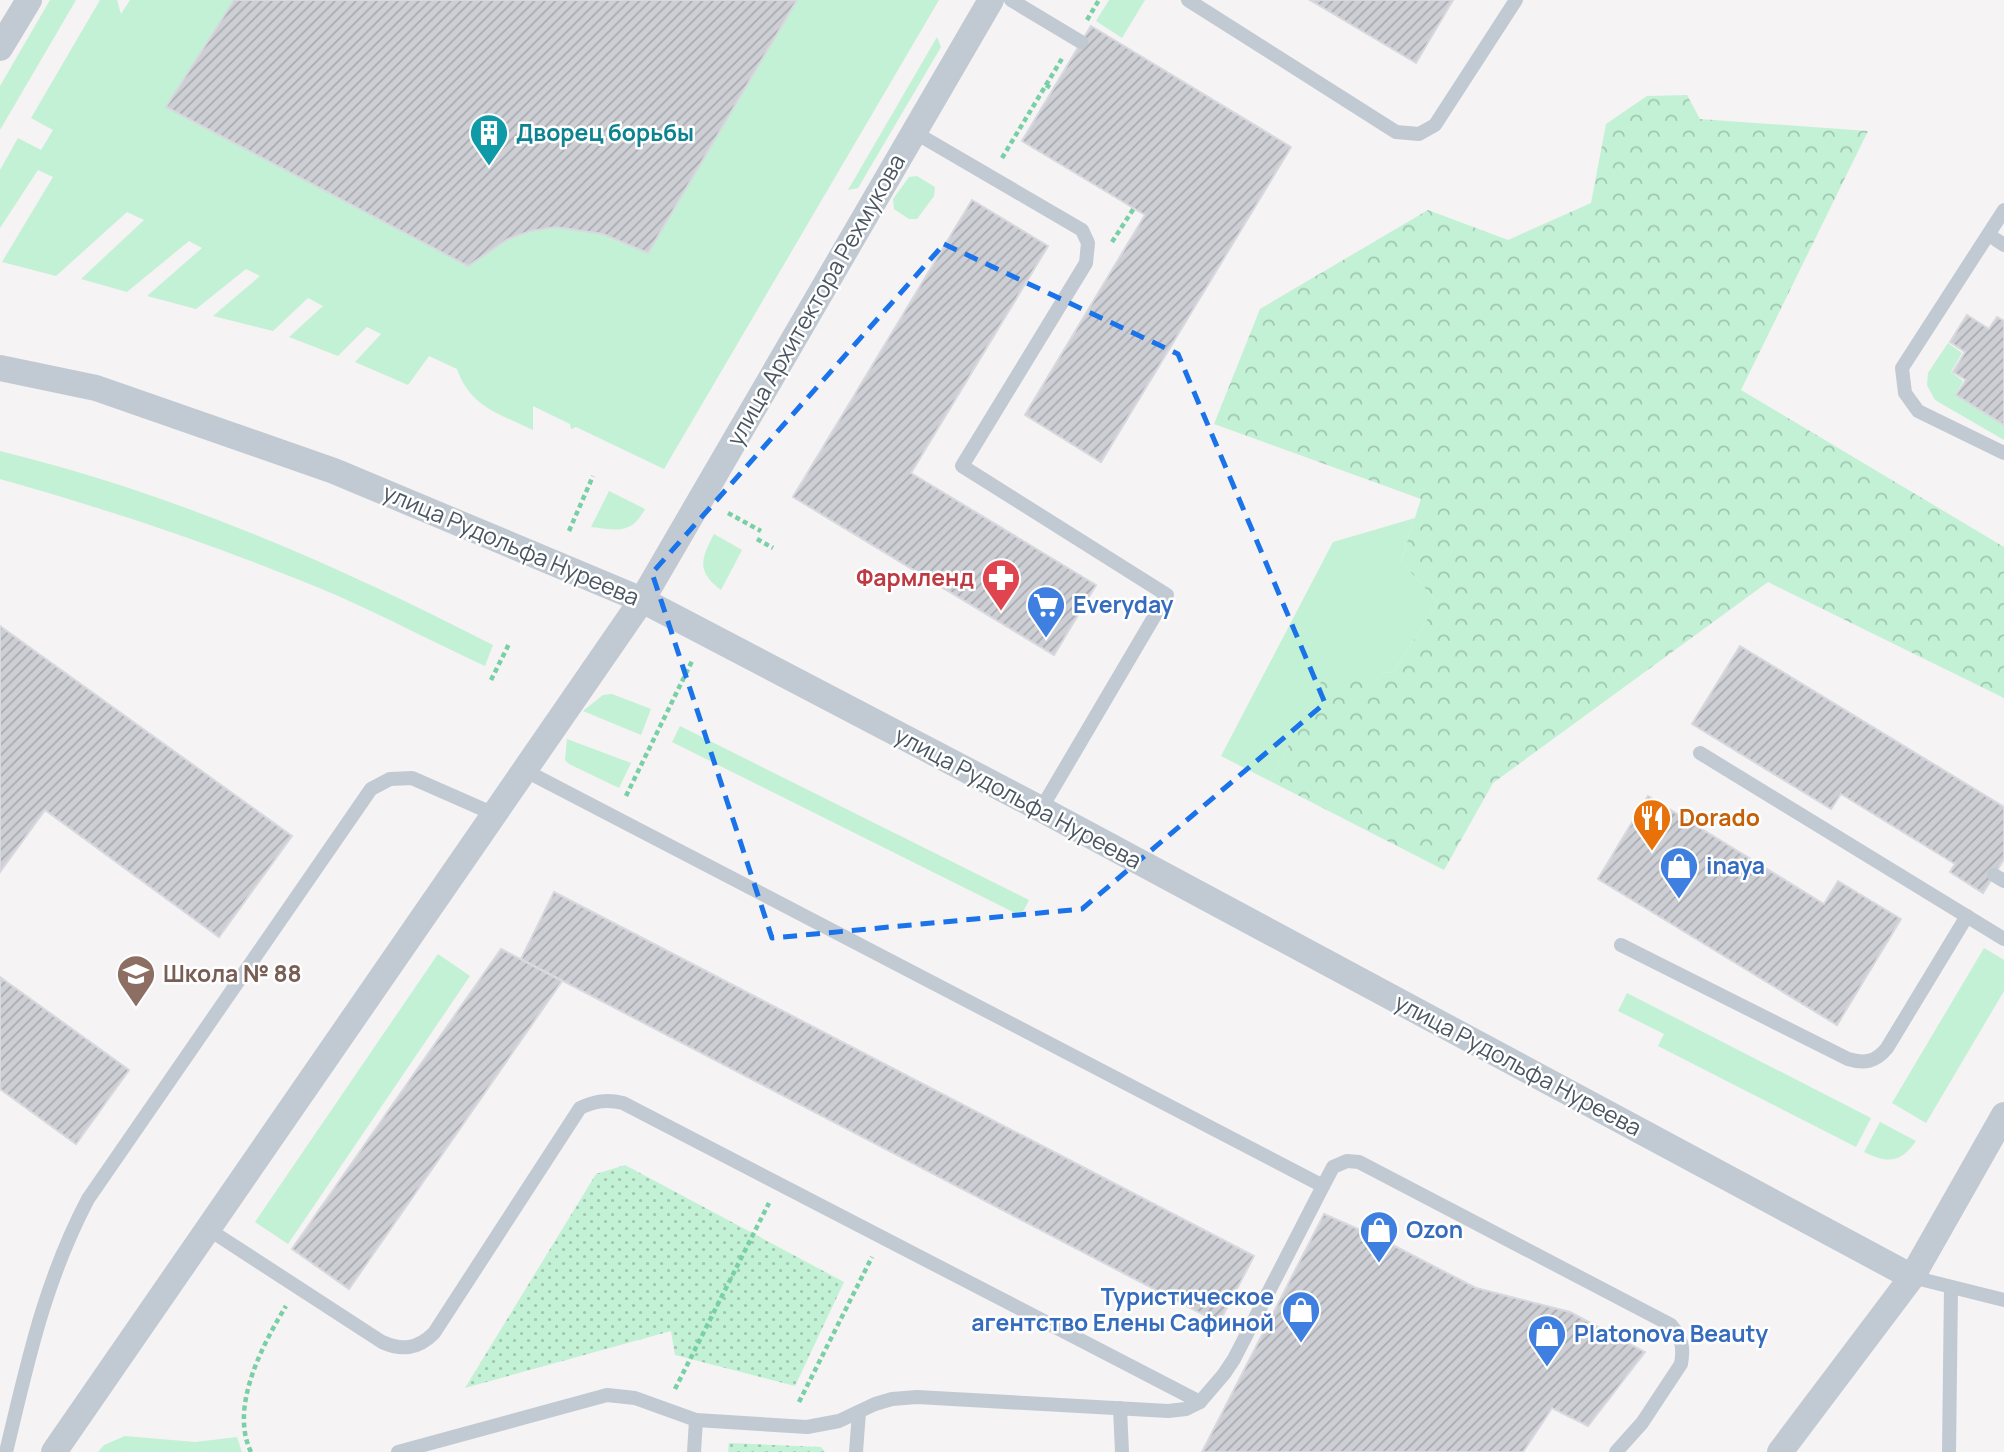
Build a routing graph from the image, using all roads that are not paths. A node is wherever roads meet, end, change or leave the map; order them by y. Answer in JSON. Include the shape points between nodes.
{"nodes":[{"id":1,"x":29,"y":0,"type":"edge"},
{"id":2,"x":990,"y":0,"type":"edge"},
{"id":3,"x":1011,"y":0,"type":"edge"},
{"id":4,"x":1188,"y":0,"type":"edge"},
{"id":5,"x":1516,"y":0,"type":"edge"},
{"id":6,"x":1082,"y":42,"type":"dead end"},
{"id":7,"x":0,"y":48,"type":"edge"},
{"id":8,"x":914,"y":132,"type":"junction"},
{"id":9,"x":2004,"y":210,"type":"edge"},
{"id":10,"x":1989,"y":236,"type":"junction"},
{"id":11,"x":2004,"y":245,"type":"edge"},
{"id":12,"x":0,"y":368,"type":"edge"},
{"id":13,"x":2004,"y":453,"type":"edge"},
{"id":14,"x":642,"y":600,"type":"junction"},
{"id":15,"x":1700,"y":753,"type":"dead end"},
{"id":16,"x":524,"y":770,"type":"junction"},
{"id":17,"x":1041,"y":809,"type":"junction"},
{"id":18,"x":494,"y":814,"type":"junction"},
{"id":19,"x":1967,"y":916,"type":"junction"},
{"id":20,"x":2004,"y":939,"type":"edge"},
{"id":21,"x":1622,"y":945,"type":"dead end"},
{"id":22,"x":2004,"y":1115,"type":"edge"},
{"id":23,"x":1323,"y":1186,"type":"junction"},
{"id":24,"x":208,"y":1229,"type":"junction"},
{"id":25,"x":1912,"y":1277,"type":"junction"},
{"id":26,"x":1951,"y":1287,"type":"junction"},
{"id":27,"x":2004,"y":1300,"type":"edge"},
{"id":28,"x":1200,"y":1402,"type":"junction"},
{"id":29,"x":1120,"y":1408,"type":"junction"},
{"id":30,"x":859,"y":1412,"type":"junction"},
{"id":31,"x":696,"y":1420,"type":"junction"},
{"id":32,"x":1782,"y":1451,"type":"edge"},
{"id":33,"x":6,"y":1452,"type":"edge"},
{"id":34,"x":54,"y":1452,"type":"edge"},
{"id":35,"x":398,"y":1452,"type":"edge"},
{"id":36,"x":694,"y":1452,"type":"edge"},
{"id":37,"x":856,"y":1452,"type":"edge"},
{"id":38,"x":1122,"y":1452,"type":"edge"},
{"id":39,"x":1616,"y":1452,"type":"edge"},
{"id":40,"x":1949,"y":1452,"type":"edge"}],
"edges":[{"from":1,"to":7,"type":"street"},
{"from":2,"to":8,"type":"street","name":"улица Архитектора Рехмукова"},
{"from":3,"to":6,"type":"lane"},
{"from":4,"to":5,"type":"lane","via":[[1396,132],[1419,134],[1435,125]]},
{"from":8,"to":14,"type":"street","name":"улица Архитектора Рехмукова"},
{"from":8,"to":17,"type":"lane","via":[[1082,230],[1088,243],[1086,263],[962,466],[1167,595]]},
{"from":9,"to":10,"type":"lane"},
{"from":10,"to":11,"type":"lane"},
{"from":10,"to":13,"type":"lane","via":[[1902,368],[1905,393],[1918,411]]},
{"from":12,"to":14,"type":"street","name":"улица Рудольфа Нуреева","via":[[96,388],[334,471]]},
{"from":14,"to":16,"type":"street","name":"улица Архитектора Рехмукова"},
{"from":14,"to":17,"type":"street","name":"улица Рудольфа Нуреева"},
{"from":15,"to":19,"type":"lane"},
{"from":16,"to":18,"type":"street","name":"улица Архитектора Рехмукова"},
{"from":16,"to":23,"type":"lane"},
{"from":17,"to":25,"type":"street","name":"улица Рудольфа Нуреева"},
{"from":18,"to":24,"type":"street","name":"улица Архитектора Рехмукова"},
{"from":18,"to":33,"type":"lane","via":[[412,778],[390,779],[371,789],[88,1199],[48,1289]]},
{"from":19,"to":20,"type":"lane"},
{"from":19,"to":21,"type":"lane","via":[[1887,1048],[1865,1062],[1848,1059]]},
{"from":22,"to":25,"type":"street"},
{"from":23,"to":28,"type":"lane","via":[[1234,1359]]},
{"from":23,"to":39,"type":"lane","via":[[1334,1167],[1359,1162],[1671,1325],[1682,1340],[1681,1364],[1642,1423]]},
{"from":24,"to":28,"type":"lane","via":[[392,1347],[406,1348],[425,1342],[433,1333],[580,1108],[602,1100],[623,1102]]},
{"from":24,"to":34,"type":"street","name":"улица Архитектора Рехмукова"},
{"from":25,"to":26,"type":"lane","name":"улица Рудольфа Нуреева"},
{"from":25,"to":32,"type":"street"},
{"from":26,"to":27,"type":"lane","name":"улица Рудольфа Нуреева"},
{"from":26,"to":40,"type":"lane"},
{"from":28,"to":29,"type":"lane","via":[[1176,1411]]},
{"from":29,"to":30,"type":"lane","via":[[917,1397],[892,1399]]},
{"from":29,"to":38,"type":"lane"},
{"from":30,"to":31,"type":"lane","via":[[807,1427]]},
{"from":30,"to":37,"type":"lane"},
{"from":31,"to":35,"type":"lane","via":[[635,1398],[607,1395]]},
{"from":31,"to":36,"type":"lane"}]}
